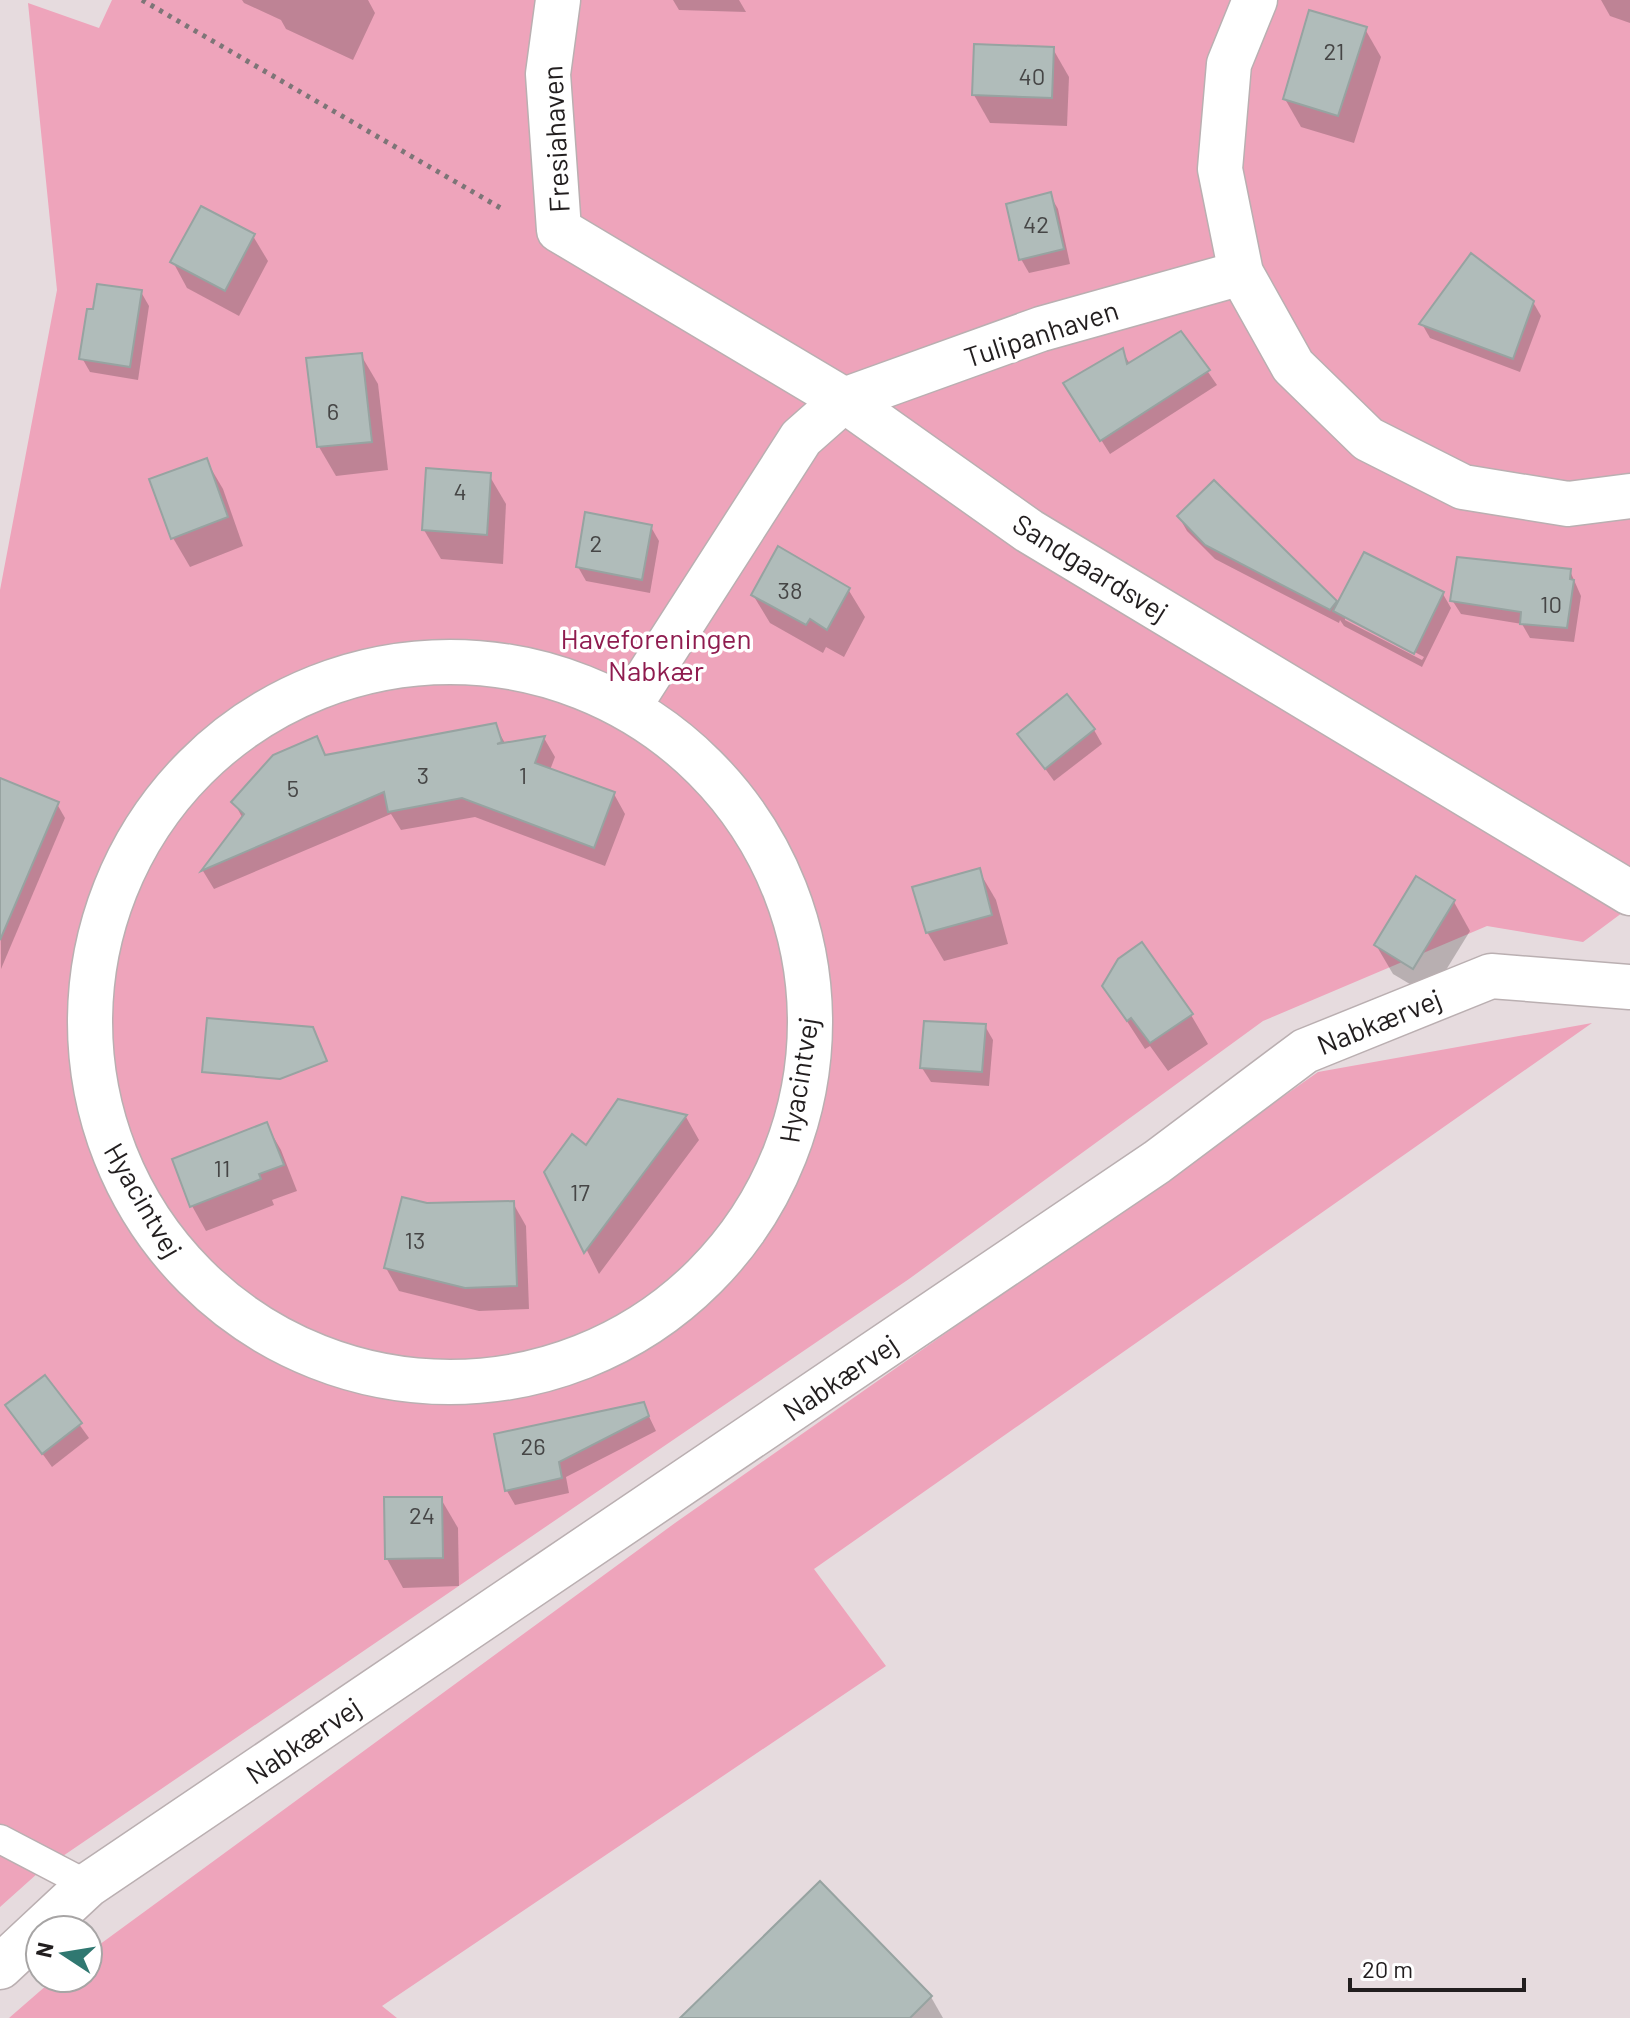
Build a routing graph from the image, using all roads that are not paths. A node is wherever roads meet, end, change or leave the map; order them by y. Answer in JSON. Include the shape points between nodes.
{"nodes":[{"id":1,"x":558,"y":0,"type":"edge"},
{"id":2,"x":1255,"y":0,"type":"edge"},
{"id":3,"x":559,"y":230,"type":"joint"},
{"id":4,"x":1241,"y":273,"type":"junction"},
{"id":5,"x":844,"y":400,"type":"junction"},
{"id":6,"x":1630,"y":496,"type":"edge"},
{"id":7,"x":629,"y":706,"type":"junction"},
{"id":8,"x":1630,"y":893,"type":"edge"},
{"id":9,"x":1630,"y":987,"type":"edge"},
{"id":10,"x":0,"y":1839,"type":"edge"},
{"id":11,"x":88,"y":1885,"type":"junction"},
{"id":12,"x":0,"y":1967,"type":"edge"}],
"edges":[{"from":1,"to":3,"type":"street","name":"Fresiahaven","via":[[548,74]]},
{"from":2,"to":4,"type":"street","via":[[1229,64],[1220,169]]},
{"from":3,"to":5,"type":"street","name":"Sandgaardsvej"},
{"from":4,"to":5,"type":"street","name":"Tulipanhaven","via":[[1041,329]]},
{"from":4,"to":6,"type":"street","via":[[1293,366],[1368,439],[1463,487],[1568,504]]},
{"from":5,"to":7,"type":"street","via":[[801,438]]},
{"from":5,"to":8,"type":"street","name":"Sandgaardsvej","via":[[1029,531]]},
{"from":7,"to":7,"type":"street","name":"Hyacintvej","via":[[727,786],[790,896],[814,1020],[792,1145],[746,1227],[730,1254],[634,1336],[516,1381],[390,1381],[271,1339],[173,1258],[110,1150],[89,1041],[87,1025],[108,901],[170,790],[266,708],[384,664],[511,663]]},
{"from":9,"to":11,"type":"street","name":"Nabkærvej","via":[[1491,976],[1305,1051],[1157,1162]]},
{"from":10,"to":11,"type":"lane"},
{"from":11,"to":12,"type":"street","name":"Nabkærvej"}]}
